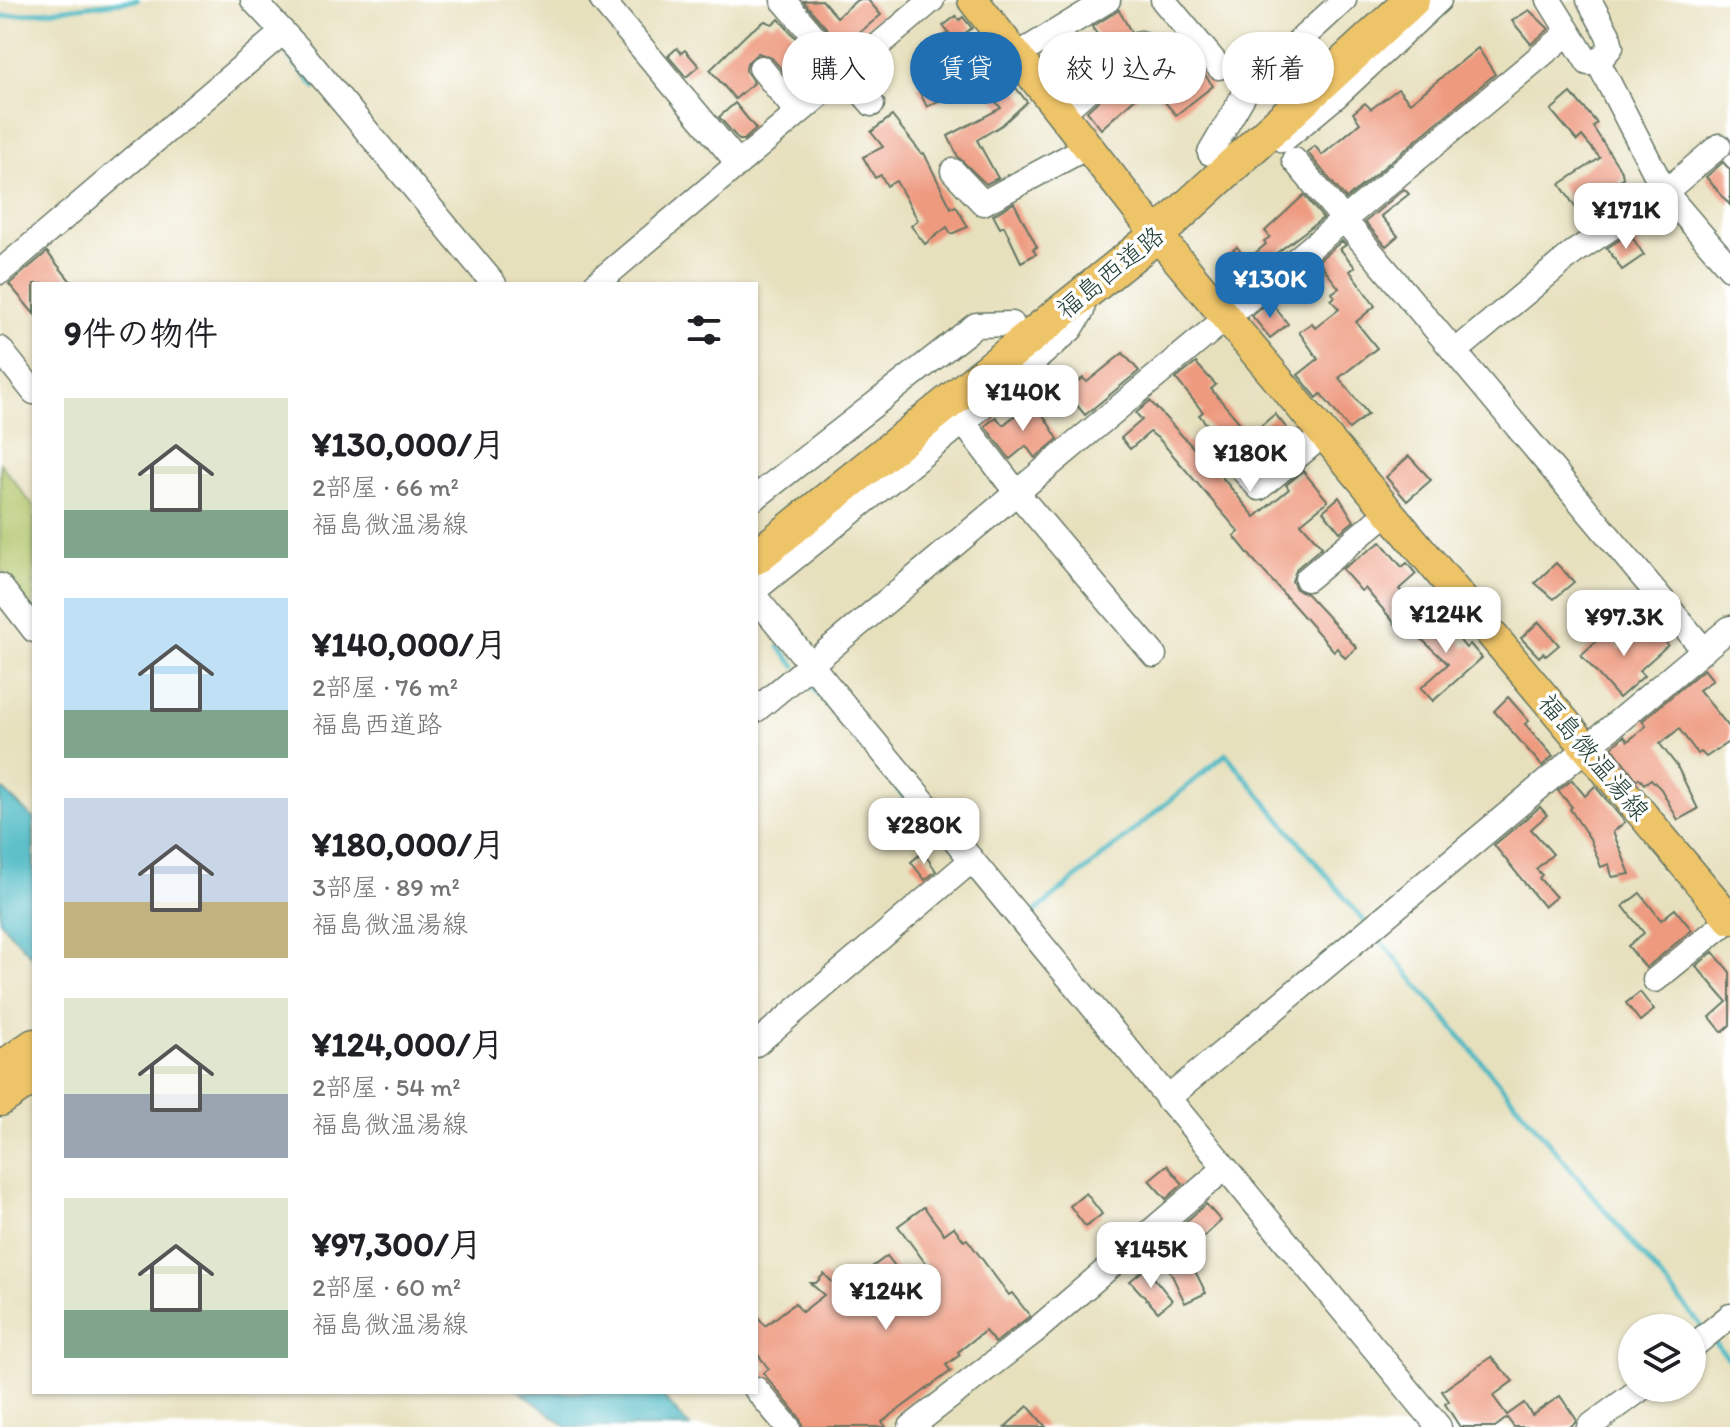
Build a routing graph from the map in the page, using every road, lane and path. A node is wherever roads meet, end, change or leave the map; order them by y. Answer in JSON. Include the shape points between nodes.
{"nodes":[{"id":1,"x":253,"y":0,"type":"edge"},
{"id":2,"x":602,"y":0,"type":"edge"},
{"id":3,"x":783,"y":0,"type":"edge"},
{"id":4,"x":932,"y":0,"type":"edge"},
{"id":5,"x":973,"y":0,"type":"edge"},
{"id":6,"x":1108,"y":0,"type":"edge"},
{"id":7,"x":1163,"y":0,"type":"edge"},
{"id":8,"x":1377,"y":0,"type":"edge"},
{"id":9,"x":1412,"y":0,"type":"edge"},
{"id":10,"x":1439,"y":0,"type":"edge"},
{"id":11,"x":1549,"y":0,"type":"edge"},
{"id":12,"x":1565,"y":0,"type":"edge"},
{"id":13,"x":1589,"y":0,"type":"edge"},
{"id":14,"x":1342,"y":1,"type":"edge"},
{"id":15,"x":283,"y":32,"type":"junction"},
{"id":16,"x":811,"y":32,"type":"edge"},
{"id":17,"x":893,"y":32,"type":"edge"},
{"id":18,"x":998,"y":32,"type":"edge"},
{"id":19,"x":1568,"y":33,"type":"junction"},
{"id":20,"x":1022,"y":52,"type":"edge"},
{"id":21,"x":1598,"y":62,"type":"junction"},
{"id":22,"x":1022,"y":64,"type":"edge"},
{"id":23,"x":1219,"y":67,"type":"dead end"},
{"id":24,"x":761,"y":68,"type":"dead end"},
{"id":25,"x":807,"y":104,"type":"edge"},
{"id":26,"x":1072,"y":104,"type":"edge"},
{"id":27,"x":797,"y":112,"type":"junction"},
{"id":28,"x":1061,"y":114,"type":"junction"},
{"id":29,"x":1719,"y":146,"type":"dead end"},
{"id":30,"x":1087,"y":147,"type":"junction"},
{"id":31,"x":1294,"y":160,"type":"dead end"},
{"id":32,"x":1219,"y":162,"type":"junction"},
{"id":33,"x":738,"y":163,"type":"junction"},
{"id":34,"x":953,"y":171,"type":"dead end"},
{"id":35,"x":1665,"y":192,"type":"junction"},
{"id":36,"x":1345,"y":219,"type":"junction"},
{"id":37,"x":1149,"y":226,"type":"junction"},
{"id":38,"x":1730,"y":268,"type":"edge"},
{"id":39,"x":0,"y":272,"type":"edge"},
{"id":40,"x":492,"y":282,"type":"edge"},
{"id":41,"x":598,"y":282,"type":"edge"},
{"id":42,"x":1084,"y":293,"type":"junction"},
{"id":43,"x":1226,"y":319,"type":"junction"},
{"id":44,"x":1012,"y":324,"type":"junction"},
{"id":45,"x":0,"y":349,"type":"edge"},
{"id":46,"x":1455,"y":352,"type":"junction"},
{"id":47,"x":32,"y":389,"type":"edge"},
{"id":48,"x":963,"y":422,"type":"junction"},
{"id":49,"x":1323,"y":435,"type":"junction"},
{"id":50,"x":1242,"y":469,"type":"dead end"},
{"id":51,"x":1017,"y":493,"type":"junction"},
{"id":52,"x":758,"y":495,"type":"edge"},
{"id":53,"x":1388,"y":512,"type":"junction"},
{"id":54,"x":758,"y":526,"type":"edge"},
{"id":55,"x":758,"y":555,"type":"edge"},
{"id":56,"x":1307,"y":579,"type":"dead end"},
{"id":57,"x":0,"y":586,"type":"edge"},
{"id":58,"x":758,"y":587,"type":"edge"},
{"id":59,"x":758,"y":600,"type":"edge"},
{"id":60,"x":32,"y":627,"type":"edge"},
{"id":61,"x":1730,"y":628,"type":"edge"},
{"id":62,"x":1704,"y":650,"type":"junction"},
{"id":63,"x":1154,"y":655,"type":"dead end"},
{"id":64,"x":811,"y":665,"type":"junction"},
{"id":65,"x":758,"y":708,"type":"edge"},
{"id":66,"x":1587,"y":748,"type":"junction"},
{"id":67,"x":972,"y":860,"type":"junction"},
{"id":68,"x":1730,"y":919,"type":"edge"},
{"id":69,"x":1655,"y":980,"type":"dead end"},
{"id":70,"x":758,"y":1042,"type":"edge"},
{"id":71,"x":32,"y":1047,"type":"edge"},
{"id":72,"x":0,"y":1070,"type":"edge"},
{"id":73,"x":32,"y":1077,"type":"edge"},
{"id":74,"x":0,"y":1099,"type":"edge"},
{"id":75,"x":1167,"y":1099,"type":"junction"},
{"id":76,"x":1225,"y":1168,"type":"junction"},
{"id":77,"x":1730,"y":1316,"type":"edge"},
{"id":78,"x":1706,"y":1336,"type":"edge"},
{"id":79,"x":758,"y":1391,"type":"edge"},
{"id":80,"x":1626,"y":1402,"type":"edge"},
{"id":81,"x":1599,"y":1425,"type":"edge"},
{"id":82,"x":788,"y":1427,"type":"edge"},
{"id":83,"x":911,"y":1427,"type":"edge"},
{"id":84,"x":1439,"y":1427,"type":"edge"}],
"edges":[{"from":1,"to":15,"type":"street"},
{"from":2,"to":33,"type":"street"},
{"from":3,"to":16,"type":"street"},
{"from":4,"to":17,"type":"street"},
{"from":5,"to":18,"type":"main road","name":"福島微温湯線"},
{"from":6,"to":20,"type":"street"},
{"from":7,"to":23,"type":"street"},
{"from":8,"to":32,"type":"highway","name":"福島西道路"},
{"from":9,"to":32,"type":"highway","name":"福島西道路"},
{"from":10,"to":32,"type":"street","via":[[1271,150]]},
{"from":11,"to":19,"type":"street"},
{"from":12,"to":21,"type":"street"},
{"from":13,"to":21,"type":"street","via":[[1611,47]]},
{"from":14,"to":32,"type":"street","via":[[1248,88]]},
{"from":15,"to":39,"type":"street"},
{"from":15,"to":40,"type":"street"},
{"from":19,"to":21,"type":"street","via":[[1588,63]]},
{"from":19,"to":36,"type":"street"},
{"from":21,"to":35,"type":"street"},
{"from":22,"to":28,"type":"main road","name":"福島微温湯線"},
{"from":24,"to":27,"type":"street"},
{"from":25,"to":27,"type":"street"},
{"from":26,"to":28,"type":"street"},
{"from":27,"to":33,"type":"street"},
{"from":28,"to":30,"type":"main road","name":"福島微温湯線"},
{"from":29,"to":35,"type":"street"},
{"from":30,"to":34,"type":"street","via":[[983,203]]},
{"from":30,"to":37,"type":"main road","name":"福島微温湯線"},
{"from":31,"to":36,"type":"street"},
{"from":32,"to":37,"type":"highway","name":"福島西道路"},
{"from":33,"to":41,"type":"street"},
{"from":35,"to":38,"type":"street"},
{"from":35,"to":46,"type":"street","via":[[1573,253]]},
{"from":36,"to":43,"type":"street"},
{"from":36,"to":46,"type":"street"},
{"from":37,"to":42,"type":"highway","name":"福島西道路"},
{"from":37,"to":43,"type":"main road","name":"福島微温湯線"},
{"from":37,"to":44,"type":"highway","name":"福島西道路"},
{"from":42,"to":48,"type":"street","via":[[1082,311],[1071,329]]},
{"from":42,"to":55,"type":"highway","name":"福島西道路"},
{"from":43,"to":49,"type":"main road","name":"福島微温湯線"},
{"from":43,"to":51,"type":"street"},
{"from":44,"to":52,"type":"street","via":[[976,325]]},
{"from":44,"to":54,"type":"highway","name":"福島西道路"},
{"from":45,"to":47,"type":"street"},
{"from":46,"to":62,"type":"street"},
{"from":48,"to":51,"type":"street"},
{"from":48,"to":58,"type":"street"},
{"from":49,"to":50,"type":"street","via":[[1259,488]]},
{"from":49,"to":53,"type":"main road","name":"福島微温湯線"},
{"from":51,"to":63,"type":"street"},
{"from":51,"to":64,"type":"street"},
{"from":53,"to":56,"type":"street"},
{"from":53,"to":66,"type":"main road","name":"福島微温湯線"},
{"from":57,"to":60,"type":"street"},
{"from":59,"to":64,"type":"street"},
{"from":61,"to":62,"type":"street"},
{"from":62,"to":66,"type":"street"},
{"from":64,"to":65,"type":"street"},
{"from":64,"to":67,"type":"street"},
{"from":66,"to":68,"type":"main road","name":"福島微温湯線"},
{"from":66,"to":75,"type":"street"},
{"from":67,"to":70,"type":"street"},
{"from":67,"to":75,"type":"street"},
{"from":68,"to":69,"type":"street"},
{"from":71,"to":72,"type":"highway"},
{"from":73,"to":74,"type":"highway"},
{"from":75,"to":76,"type":"street"},
{"from":76,"to":83,"type":"street","via":[[1036,1330]]},
{"from":76,"to":84,"type":"street"},
{"from":77,"to":78,"type":"street"},
{"from":79,"to":82,"type":"street"},
{"from":80,"to":81,"type":"street"}]}
